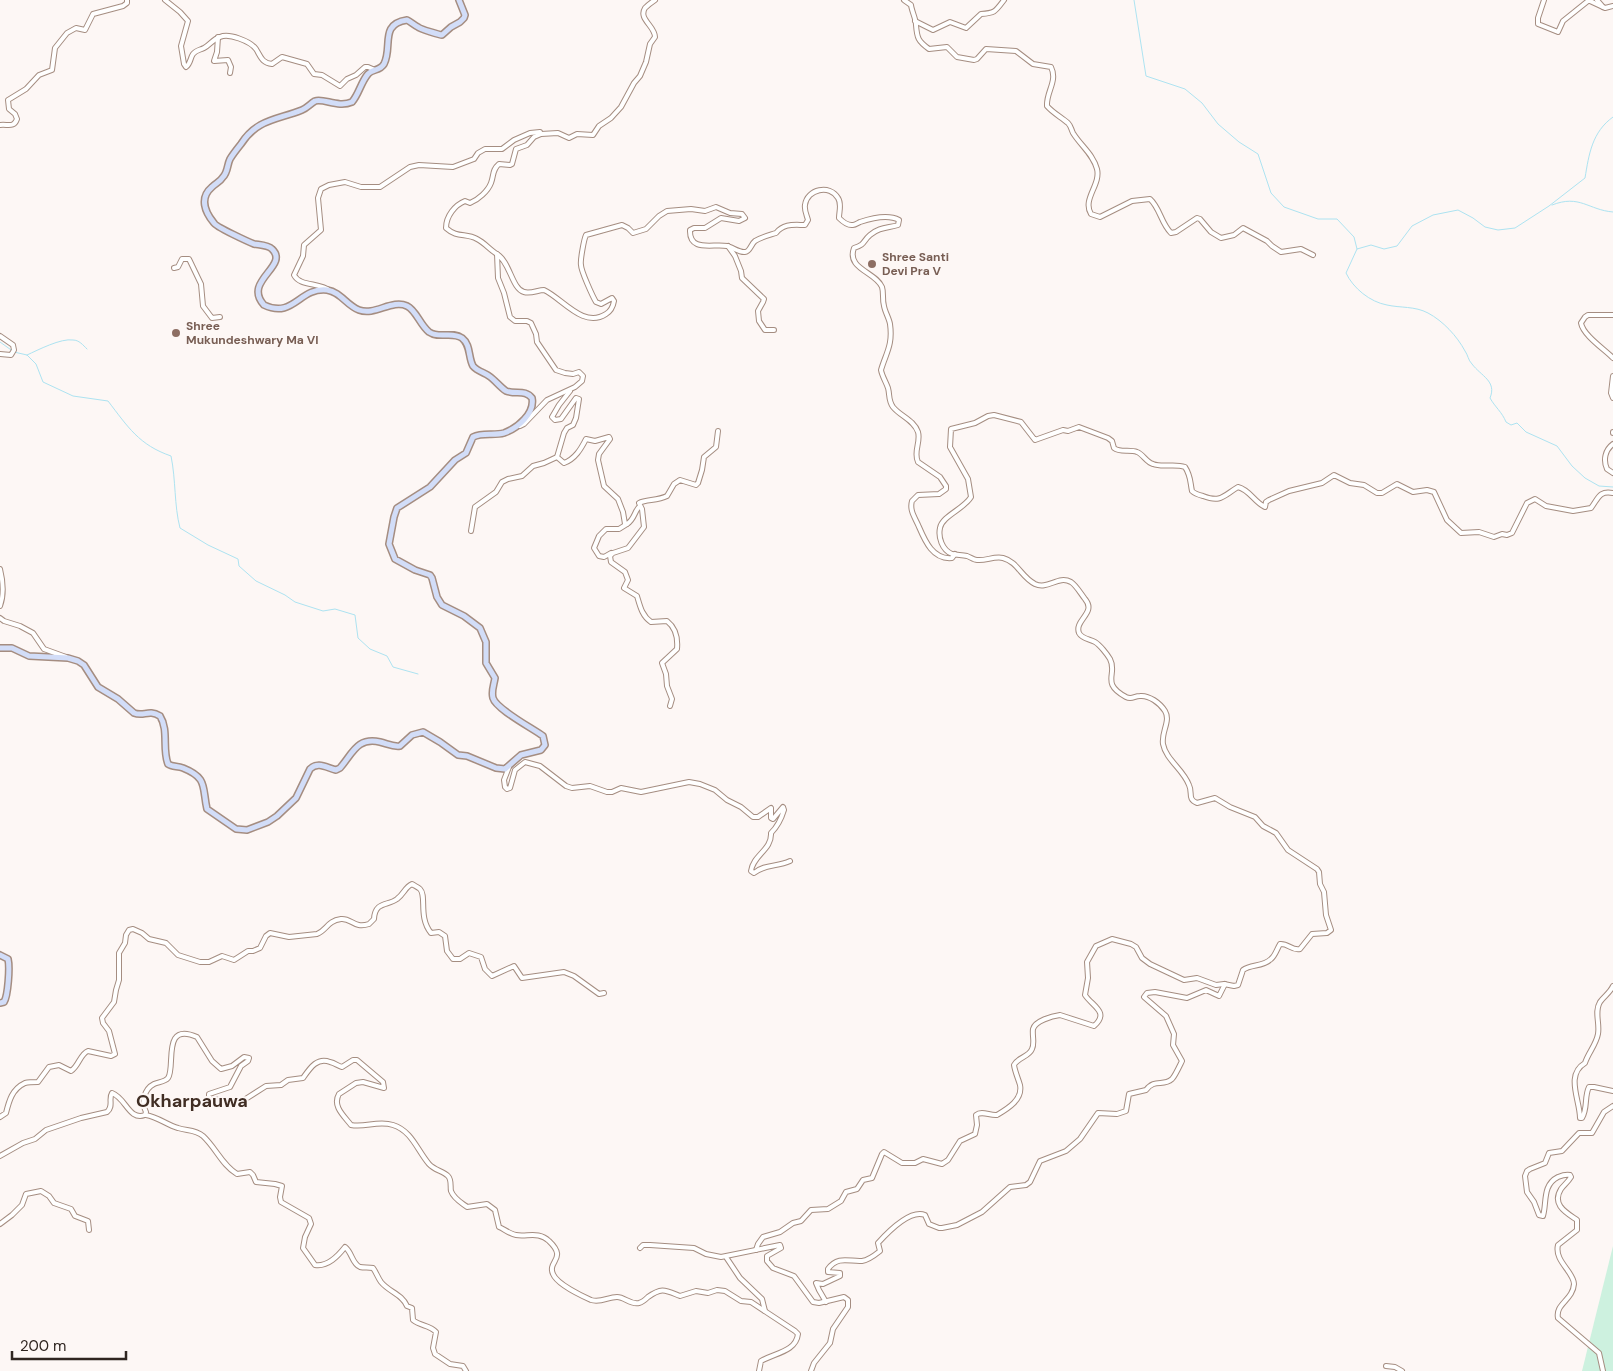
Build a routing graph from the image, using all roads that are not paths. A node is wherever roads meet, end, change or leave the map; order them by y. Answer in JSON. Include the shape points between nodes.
{"nodes":[{"id":1,"x":127,"y":0,"type":"edge"},
{"id":2,"x":165,"y":0,"type":"edge"},
{"id":3,"x":460,"y":0,"type":"edge"},
{"id":4,"x":655,"y":0,"type":"edge"},
{"id":5,"x":904,"y":0,"type":"edge"},
{"id":6,"x":1004,"y":0,"type":"edge"},
{"id":7,"x":1544,"y":0,"type":"edge"},
{"id":8,"x":1597,"y":0,"type":"edge"},
{"id":9,"x":1613,"y":6,"type":"edge"},
{"id":10,"x":1603,"y":7,"type":"junction"},
{"id":11,"x":915,"y":21,"type":"junction"},
{"id":12,"x":218,"y":37,"type":"junction"},
{"id":13,"x":375,"y":70,"type":"junction"},
{"id":14,"x":230,"y":74,"type":"dead end"},
{"id":15,"x":0,"y":125,"type":"edge"},
{"id":16,"x":545,"y":134,"type":"junction"},
{"id":17,"x":728,"y":246,"type":"junction"},
{"id":18,"x":497,"y":254,"type":"junction"},
{"id":19,"x":1312,"y":256,"type":"dead end"},
{"id":20,"x":174,"y":268,"type":"dead end"},
{"id":21,"x":330,"y":291,"type":"junction"},
{"id":22,"x":1613,"y":314,"type":"edge"},
{"id":23,"x":220,"y":317,"type":"dead end"},
{"id":24,"x":774,"y":330,"type":"dead end"},
{"id":25,"x":0,"y":336,"type":"edge"},
{"id":26,"x":0,"y":354,"type":"edge"},
{"id":27,"x":1613,"y":358,"type":"edge"},
{"id":28,"x":1613,"y":376,"type":"edge"},
{"id":29,"x":571,"y":389,"type":"junction"},
{"id":30,"x":1613,"y":398,"type":"edge"},
{"id":31,"x":515,"y":427,"type":"junction"},
{"id":32,"x":718,"y":431,"type":"dead end"},
{"id":33,"x":1613,"y":444,"type":"edge"},
{"id":34,"x":557,"y":457,"type":"junction"},
{"id":35,"x":1613,"y":473,"type":"edge"},
{"id":36,"x":1613,"y":493,"type":"edge"},
{"id":37,"x":640,"y":506,"type":"junction"},
{"id":38,"x":627,"y":524,"type":"junction"},
{"id":39,"x":471,"y":531,"type":"dead end"},
{"id":40,"x":612,"y":553,"type":"junction"},
{"id":41,"x":955,"y":554,"type":"junction"},
{"id":42,"x":0,"y":569,"type":"edge"},
{"id":43,"x":0,"y":606,"type":"edge"},
{"id":44,"x":0,"y":618,"type":"edge"},
{"id":45,"x":0,"y":648,"type":"edge"},
{"id":46,"x":68,"y":658,"type":"junction"},
{"id":47,"x":670,"y":706,"type":"dead end"},
{"id":48,"x":509,"y":767,"type":"junction"},
{"id":49,"x":790,"y":861,"type":"dead end"},
{"id":50,"x":0,"y":955,"type":"edge"},
{"id":51,"x":1225,"y":984,"type":"junction"},
{"id":52,"x":1613,"y":986,"type":"edge"},
{"id":53,"x":604,"y":993,"type":"dead end"},
{"id":54,"x":0,"y":1003,"type":"edge"},
{"id":55,"x":1613,"y":1091,"type":"edge"},
{"id":56,"x":1613,"y":1106,"type":"edge"},
{"id":57,"x":146,"y":1114,"type":"junction"},
{"id":58,"x":0,"y":1117,"type":"edge"},
{"id":59,"x":0,"y":1156,"type":"edge"},
{"id":60,"x":0,"y":1224,"type":"edge"},
{"id":61,"x":89,"y":1230,"type":"dead end"},
{"id":62,"x":640,"y":1248,"type":"dead end"},
{"id":63,"x":756,"y":1250,"type":"junction"},
{"id":64,"x":726,"y":1257,"type":"junction"},
{"id":65,"x":826,"y":1302,"type":"junction"},
{"id":66,"x":765,"y":1312,"type":"junction"},
{"id":67,"x":1386,"y":1366,"type":"dead end"},
{"id":68,"x":466,"y":1371,"type":"edge"},
{"id":69,"x":759,"y":1371,"type":"edge"},
{"id":70,"x":811,"y":1371,"type":"edge"},
{"id":71,"x":1402,"y":1371,"type":"edge"},
{"id":72,"x":1603,"y":1371,"type":"edge"}],
"edges":[{"from":1,"to":15,"type":"street","via":[[123,6],[93,14],[87,29],[76,28],[67,33],[55,48],[52,70],[39,75],[26,89],[8,100],[9,109],[17,119],[15,124]]},
{"from":2,"to":12,"type":"street","via":[[188,21],[182,46],[186,67],[192,55]]},
{"from":3,"to":13,"type":"street","via":[[464,18],[442,35],[418,28],[407,20],[394,25],[388,35],[384,64]]},
{"from":4,"to":16,"type":"street","via":[[644,12],[655,37],[640,76],[619,110],[593,135],[577,134],[569,138],[558,133]]},
{"from":5,"to":11,"type":"street","via":[[910,5]]},
{"from":6,"to":11,"type":"street","via":[[993,13],[981,14],[966,28],[950,22],[934,30]]},
{"from":7,"to":10,"type":"street","via":[[1538,24],[1558,32],[1563,21],[1588,1]]},
{"from":8,"to":10,"type":"street"},
{"from":9,"to":10,"type":"street"},
{"from":11,"to":19,"type":"street","via":[[918,38],[929,49],[947,47],[957,56],[972,60],[986,49],[1013,50],[1033,64],[1051,68],[1054,79],[1047,106],[1071,127],[1090,152],[1097,170],[1097,183],[1088,208],[1091,214],[1100,217],[1132,201],[1150,199],[1171,233],[1197,218],[1221,238],[1234,235],[1242,228],[1282,252],[1301,249]]},
{"from":12,"to":13,"type":"street","via":[[228,36],[249,43],[266,63],[272,64],[282,57],[306,64],[314,74],[340,86],[365,67]]},
{"from":12,"to":14,"type":"street","via":[[214,61],[228,60]]},
{"from":13,"to":21,"type":"street","via":[[368,73],[352,102],[315,101],[303,109],[256,126],[230,159],[224,176],[212,186],[204,201],[206,211],[216,226],[274,251],[275,265],[258,288],[264,305],[282,310],[310,292]]},
{"from":16,"to":18,"type":"street","via":[[537,135],[527,145],[516,149],[512,164],[498,164],[490,186],[480,198],[458,204],[448,218],[446,228],[477,239]]},
{"from":16,"to":21,"type":"street","via":[[530,133],[502,149],[488,148],[474,160],[450,168],[410,167],[380,187],[361,187],[345,182],[329,184],[321,189],[318,198],[321,230],[304,245],[294,276],[298,281],[321,285]]},
{"from":17,"to":18,"type":"street","via":[[702,246],[692,240],[690,230],[694,228],[705,228],[721,218],[740,221],[745,218],[742,214],[716,207],[705,211],[667,211],[646,230],[637,233],[622,226],[586,235],[580,262],[582,272],[596,302],[601,304],[612,298],[614,301],[611,310],[596,318],[571,310],[544,290],[522,291],[505,260]]},
{"from":17,"to":24,"type":"street","via":[[742,278],[764,299],[758,311],[760,323],[765,330]]},
{"from":17,"to":41,"type":"street","via":[[744,253],[755,241],[774,234],[781,227],[805,225],[808,220],[807,199],[818,190],[829,191],[838,197],[839,218],[846,223],[853,225],[886,217],[899,220],[895,227],[884,227],[854,248],[854,258],[860,268],[882,286],[883,305],[891,332],[889,352],[881,370],[890,402],[917,430],[918,462],[940,477],[946,486],[939,494],[918,495],[912,501],[911,509],[928,546],[943,557],[952,558]]},
{"from":18,"to":29,"type":"street","via":[[498,278],[510,317],[531,323],[543,353],[556,370],[565,374],[582,374],[582,381]]},
{"from":20,"to":23,"type":"street","via":[[182,259],[190,259],[201,284],[205,310],[212,318]]},
{"from":21,"to":31,"type":"street","via":[[360,310],[408,306],[432,334],[461,337],[476,369],[506,391],[526,393],[532,398],[530,411]]},
{"from":22,"to":27,"type":"street","via":[[1588,315],[1581,322],[1582,329]]},
{"from":25,"to":26,"type":"street","via":[[13,345],[14,350],[11,355]]},
{"from":28,"to":30,"type":"street"},
{"from":29,"to":31,"type":"street","via":[[551,398],[524,424]]},
{"from":29,"to":34,"type":"street","via":[[552,417],[561,419],[576,398],[579,399],[576,418],[564,433]]},
{"from":31,"to":48,"type":"street","via":[[503,433],[473,437],[466,453],[454,460],[430,487],[397,508],[389,544],[395,559],[430,575],[442,605],[480,628],[486,642],[486,663],[495,678],[493,701],[543,736],[545,746],[541,750],[521,755]]},
{"from":32,"to":37,"type":"street","via":[[716,447],[704,457],[696,485],[680,480],[667,496],[642,501]]},
{"from":33,"to":35,"type":"street","via":[[1607,450],[1605,462]]},
{"from":34,"to":38,"type":"street","via":[[567,462],[579,452],[586,439],[595,441],[609,437],[598,460],[604,486],[618,500]]},
{"from":34,"to":39,"type":"street","via":[[533,466],[522,476],[502,482],[496,492],[475,508]]},
{"from":36,"to":41,"type":"street","via":[[1598,495],[1592,508],[1577,512],[1546,506],[1535,500],[1527,503],[1512,533],[1494,537],[1458,531],[1447,520],[1432,491],[1413,492],[1397,484],[1376,494],[1364,485],[1350,483],[1334,474],[1322,482],[1276,496],[1266,502],[1265,507],[1238,487],[1212,500],[1192,491],[1190,474],[1185,467],[1155,465],[1136,452],[1117,451],[1108,438],[1085,429],[1063,430],[1035,440],[1021,422],[992,415],[950,431],[950,447],[968,479],[971,496],[943,521],[939,529],[944,547]]},
{"from":37,"to":38,"type":"street"},
{"from":37,"to":40,"type":"street","via":[[644,527],[628,548]]},
{"from":38,"to":40,"type":"street","via":[[619,529],[606,530],[597,540],[594,548],[598,556]]},
{"from":40,"to":47,"type":"street","via":[[611,562],[628,577],[624,588],[638,596],[645,618],[651,622],[667,621],[674,628],[677,649],[662,663],[672,698]]},
{"from":41,"to":51,"type":"street","via":[[978,561],[1004,559],[1015,564],[1025,578],[1040,586],[1057,580],[1072,582],[1088,604],[1089,611],[1079,625],[1079,633],[1097,643],[1109,657],[1112,684],[1130,698],[1148,697],[1165,711],[1163,745],[1189,785],[1191,800],[1197,803],[1215,798],[1251,815],[1276,833],[1288,850],[1319,872],[1330,932],[1314,933],[1298,950],[1280,944],[1271,960],[1243,970],[1238,985]]},
{"from":42,"to":43,"type":"street","via":[[3,586]]},
{"from":44,"to":46,"type":"street","via":[[33,633],[44,649]]},
{"from":45,"to":46,"type":"street","via":[[12,648],[29,656]]},
{"from":46,"to":48,"type":"street","via":[[84,665],[98,687],[134,713],[150,712],[160,716],[164,724],[168,764],[196,775],[204,786],[207,809],[236,829],[247,830],[274,819],[296,798],[314,765],[336,770],[368,740],[396,747],[412,735],[423,732],[458,756],[467,756],[500,769]]},
{"from":48,"to":49,"type":"street","via":[[504,780],[507,789],[514,770],[524,762],[540,766],[572,788],[590,786],[608,792],[621,788],[641,792],[694,783],[708,786],[753,817],[771,808],[773,819],[783,807],[783,815],[771,833],[768,848],[760,854],[751,871],[754,873]]},
{"from":50,"to":54,"type":"street","via":[[8,959],[9,965],[7,997]]},
{"from":51,"to":63,"type":"street","via":[[1216,985],[1197,978],[1184,980],[1150,964],[1136,947],[1123,941],[1112,939],[1096,946],[1087,962],[1085,995],[1100,1012],[1099,1021],[1094,1026],[1088,1025],[1060,1014],[1036,1023],[1032,1049],[1014,1065],[1020,1090],[1011,1107],[997,1115],[978,1113],[975,1134],[960,1141],[942,1164],[923,1160],[902,1163],[884,1152],[872,1178],[863,1180],[858,1189],[846,1192],[841,1201],[828,1209],[811,1210],[800,1221],[766,1236]]},
{"from":51,"to":65,"type":"street","via":[[1218,996],[1206,990],[1187,998],[1146,993],[1147,1001],[1166,1016],[1174,1034],[1173,1045],[1182,1061],[1171,1080],[1128,1094],[1126,1111],[1098,1113],[1080,1139],[1066,1151],[1040,1161],[1030,1182],[1010,1187],[968,1220],[939,1228],[929,1224],[925,1215],[916,1214],[886,1234],[878,1243],[880,1251],[874,1256],[862,1260],[848,1259],[830,1266],[828,1272],[840,1273],[840,1276],[816,1284]]},
{"from":52,"to":55,"type":"street","via":[[1599,1004],[1594,1048],[1578,1069],[1574,1086],[1580,1118],[1585,1114],[1589,1087]]},
{"from":53,"to":58,"type":"street","via":[[599,994],[564,972],[522,978],[514,966],[492,976],[477,955],[469,953],[453,959],[447,951],[445,936],[439,932],[431,933],[426,926],[422,916],[421,889],[412,884],[400,898],[379,907],[369,924],[357,926],[341,919],[328,924],[317,934],[289,937],[270,934],[260,948],[234,960],[222,956],[200,962],[178,955],[166,943],[149,939],[133,928],[126,935],[119,953],[119,980],[114,1002],[102,1018],[115,1054],[88,1051],[71,1071],[59,1065],[49,1067],[38,1082],[26,1083],[13,1094],[6,1113]]},
{"from":56,"to":72,"type":"street","via":[[1604,1112],[1592,1133],[1579,1133],[1562,1151],[1548,1153],[1545,1164],[1530,1169],[1526,1176],[1527,1192],[1542,1216],[1549,1185],[1566,1174],[1571,1177],[1559,1191],[1559,1202],[1561,1209],[1577,1220],[1578,1226],[1557,1249],[1565,1269],[1574,1280],[1574,1286],[1557,1314],[1599,1353]]},
{"from":57,"to":59,"type":"street","via":[[141,1117],[134,1115],[112,1093],[107,1112],[46,1130]]},
{"from":57,"to":66,"type":"street","via":[[145,1096],[152,1085],[169,1077],[171,1047],[182,1035],[197,1037],[221,1069],[244,1057],[249,1058],[240,1066],[230,1087],[209,1094],[210,1099],[244,1100],[266,1086],[302,1078],[315,1063],[326,1061],[342,1067],[357,1060],[383,1082],[384,1088],[363,1082],[339,1094],[336,1104],[351,1125],[361,1127],[383,1122],[411,1136],[428,1163],[448,1176],[454,1198],[468,1207],[487,1204],[495,1210],[499,1226],[512,1234],[532,1234],[547,1239],[558,1254],[553,1274],[580,1295],[600,1301],[619,1297],[636,1304],[658,1291],[665,1290],[680,1296],[692,1291],[708,1293],[720,1290]]},
{"from":57,"to":68,"type":"street","via":[[202,1135],[229,1169],[237,1174],[250,1172],[256,1182],[282,1186],[281,1202],[309,1218],[311,1224],[303,1248],[315,1265],[326,1264],[345,1247],[348,1249],[357,1265],[373,1268],[382,1283],[412,1308],[413,1320],[436,1332],[435,1354],[450,1364],[461,1364]]},
{"from":60,"to":61,"type":"street","via":[[22,1205],[26,1194],[42,1191],[54,1202],[71,1209],[75,1216],[88,1221]]},
{"from":62,"to":64,"type":"street","via":[[650,1244],[694,1248]]},
{"from":63,"to":64,"type":"street"},
{"from":63,"to":65,"type":"street","via":[[780,1245],[782,1248],[768,1256],[769,1266],[794,1276],[813,1302]]},
{"from":64,"to":66,"type":"street","via":[[740,1278],[762,1299]]},
{"from":65,"to":70,"type":"street","via":[[844,1297],[848,1300],[848,1307]]},
{"from":66,"to":69,"type":"street","via":[[795,1331],[798,1338],[788,1349],[761,1361]]},
{"from":67,"to":71,"type":"street"}]}
